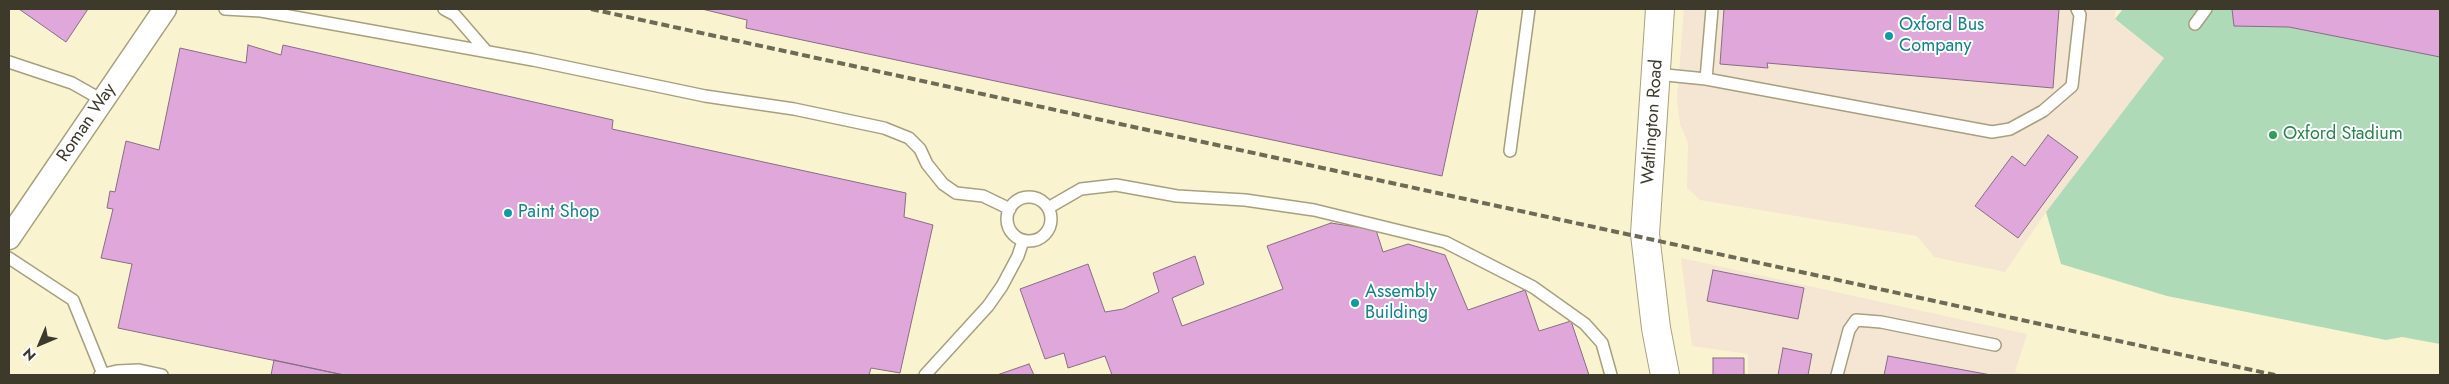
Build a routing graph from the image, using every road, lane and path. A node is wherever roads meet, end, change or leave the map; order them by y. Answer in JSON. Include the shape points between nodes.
{"nodes":[{"id":1,"x":165,"y":9,"type":"edge"},
{"id":2,"x":225,"y":9,"type":"edge"},
{"id":3,"x":444,"y":9,"type":"edge"},
{"id":4,"x":1529,"y":9,"type":"edge"},
{"id":5,"x":1656,"y":9,"type":"edge"},
{"id":6,"x":1712,"y":9,"type":"edge"},
{"id":7,"x":2077,"y":9,"type":"edge"},
{"id":8,"x":2206,"y":9,"type":"edge"},
{"id":9,"x":2195,"y":24,"type":"dead end"},
{"id":10,"x":487,"y":52,"type":"junction"},
{"id":11,"x":9,"y":62,"type":"edge"},
{"id":12,"x":1656,"y":74,"type":"junction"},
{"id":13,"x":1706,"y":79,"type":"junction"},
{"id":14,"x":102,"y":100,"type":"junction"},
{"id":15,"x":1510,"y":151,"type":"dead end"},
{"id":16,"x":1010,"y":208,"type":"junction"},
{"id":17,"x":1048,"y":208,"type":"junction"},
{"id":18,"x":9,"y":238,"type":"edge"},
{"id":19,"x":1023,"y":240,"type":"junction"},
{"id":20,"x":9,"y":258,"type":"edge"},
{"id":21,"x":1995,"y":345,"type":"dead end"},
{"id":22,"x":101,"y":375,"type":"edge"},
{"id":23,"x":162,"y":375,"type":"edge"},
{"id":24,"x":925,"y":375,"type":"edge"},
{"id":25,"x":1610,"y":375,"type":"edge"},
{"id":26,"x":1665,"y":375,"type":"edge"},
{"id":27,"x":1837,"y":375,"type":"edge"}],
"edges":[{"from":1,"to":14,"type":"street","name":"Roman Way"},
{"from":2,"to":10,"type":"lane","via":[[262,11]]},
{"from":3,"to":10,"type":"lane","via":[[455,15]]},
{"from":4,"to":15,"type":"lane"},
{"from":5,"to":12,"type":"main road","name":"Watlington Road"},
{"from":6,"to":13,"type":"lane"},
{"from":7,"to":13,"type":"lane","via":[[2080,15],[2072,86],[2043,111],[2010,129],[1992,132]]},
{"from":8,"to":9,"type":"lane"},
{"from":10,"to":16,"type":"lane","via":[[884,128],[909,138],[943,184],[956,193],[982,196]]},
{"from":11,"to":14,"type":"lane","via":[[72,83]]},
{"from":12,"to":13,"type":"lane"},
{"from":12,"to":26,"type":"main road","name":"Watlington Road","via":[[1645,234]]},
{"from":14,"to":18,"type":"street","name":"Roman Way"},
{"from":16,"to":17,"type":"lane","via":[[1018,200],[1028,197],[1040,200]]},
{"from":16,"to":19,"type":"lane","via":[[1007,215],[1009,228],[1012,234]]},
{"from":17,"to":19,"type":"lane","via":[[1052,220],[1047,233],[1036,240]]},
{"from":17,"to":25,"type":"lane","via":[[1081,189],[1116,185],[1178,196],[1245,200],[1314,210],[1445,242],[1533,287],[1585,324],[1602,343]]},
{"from":19,"to":24,"type":"lane","via":[[1014,264],[988,306]]},
{"from":20,"to":22,"type":"lane","via":[[73,300]]},
{"from":21,"to":27,"type":"lane","via":[[1856,320],[1849,330]]},
{"from":22,"to":23,"type":"lane","via":[[139,370]]}]}
